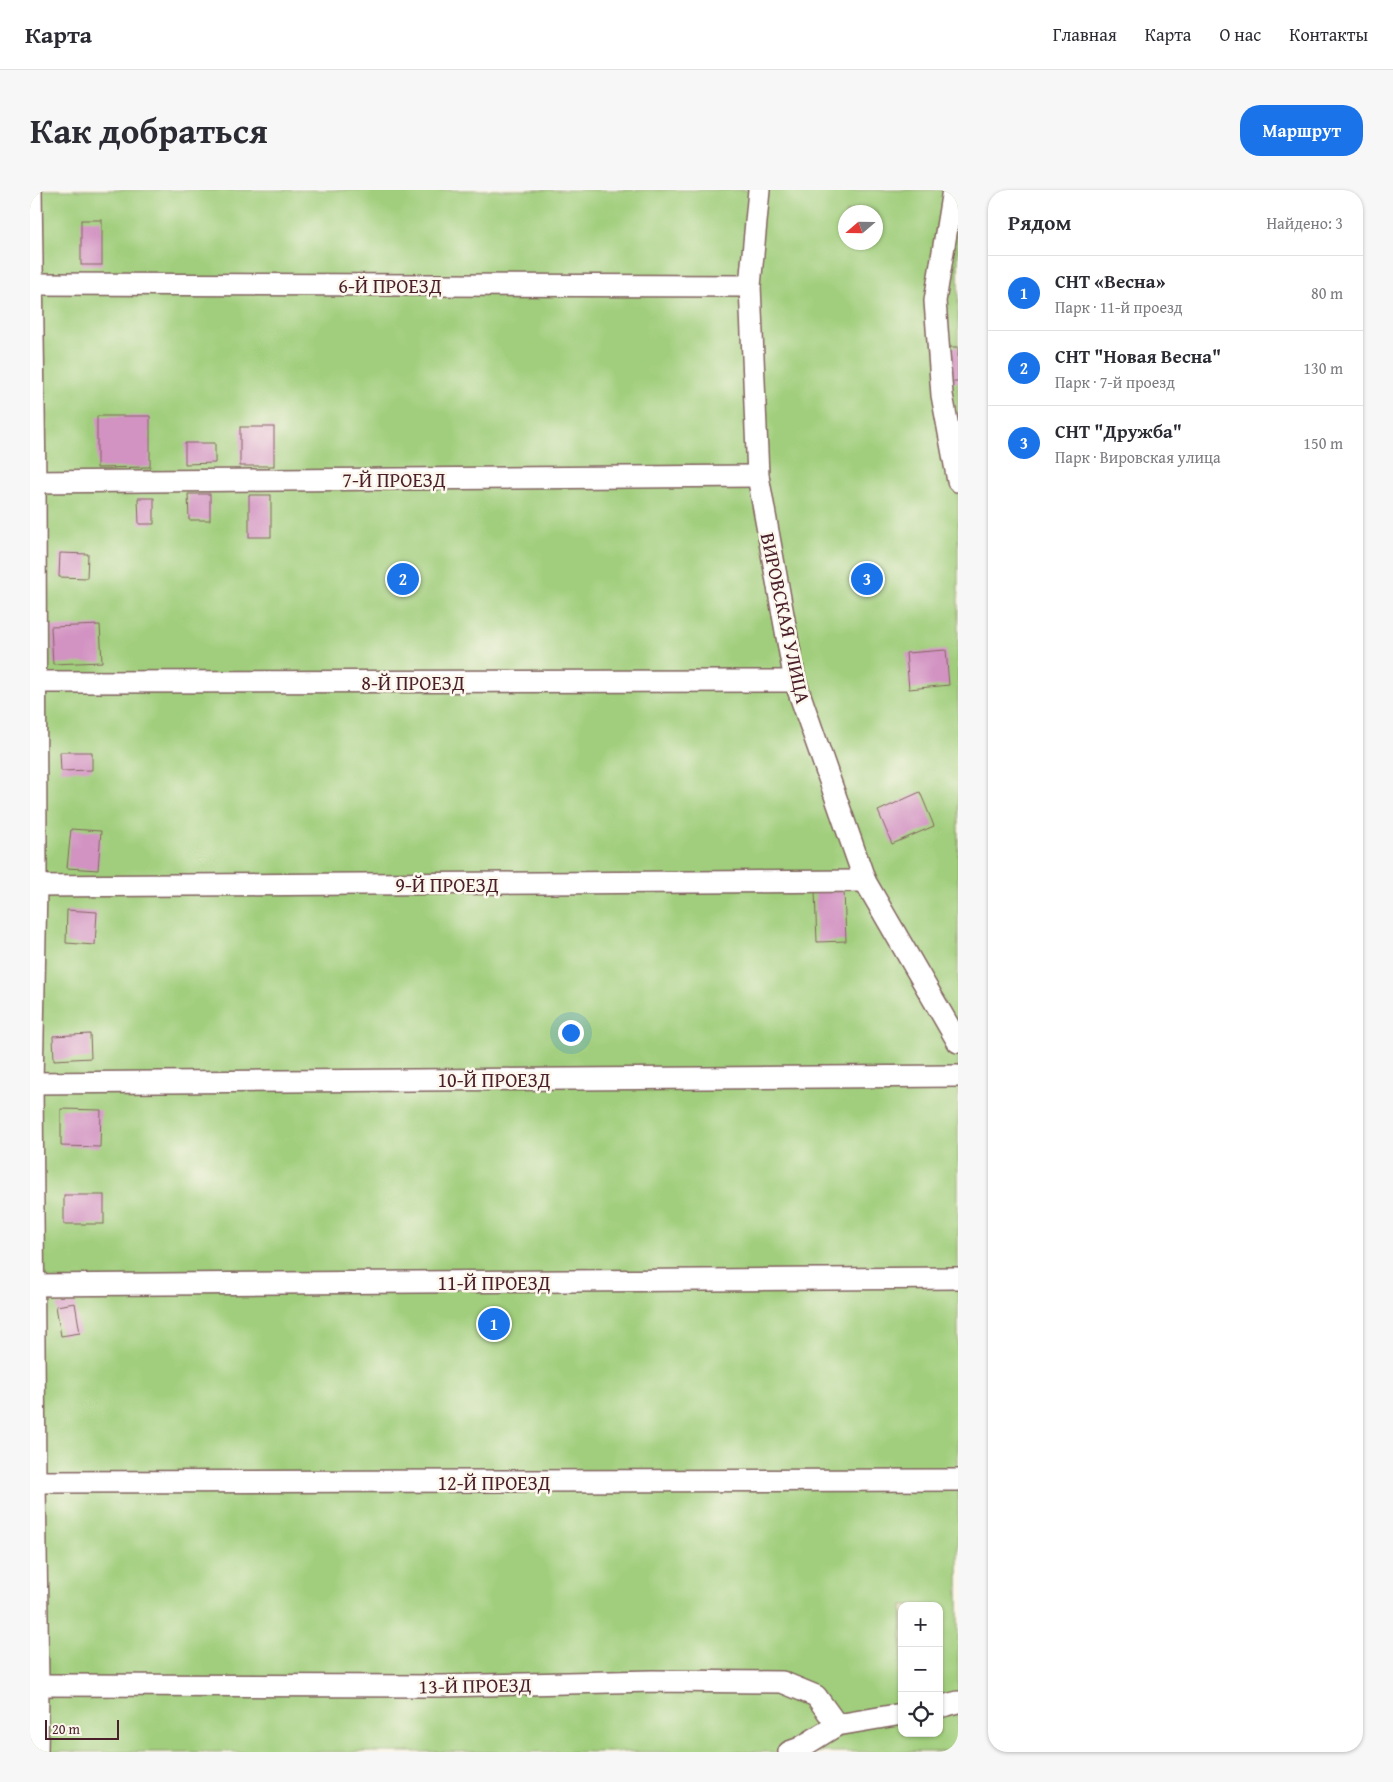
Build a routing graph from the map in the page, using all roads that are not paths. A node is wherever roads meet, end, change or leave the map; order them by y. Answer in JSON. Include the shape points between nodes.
{"nodes":[{"id":1,"x":31,"y":190,"type":"edge"},
{"id":2,"x":759,"y":190,"type":"edge"},
{"id":3,"x":953,"y":190,"type":"edge"},
{"id":4,"x":31,"y":284,"type":"edge"},
{"id":5,"x":750,"y":286,"type":"junction"},
{"id":6,"x":758,"y":476,"type":"junction"},
{"id":7,"x":958,"y":481,"type":"edge"},
{"id":8,"x":32,"y":482,"type":"edge"},
{"id":9,"x":795,"y":681,"type":"junction"},
{"id":10,"x":32,"y":682,"type":"edge"},
{"id":11,"x":865,"y":881,"type":"junction"},
{"id":12,"x":33,"y":886,"type":"edge"},
{"id":13,"x":958,"y":1042,"type":"edge"},
{"id":14,"x":958,"y":1076,"type":"edge"},
{"id":15,"x":31,"y":1083,"type":"edge"},
{"id":16,"x":958,"y":1278,"type":"edge"},
{"id":17,"x":32,"y":1285,"type":"edge"},
{"id":18,"x":958,"y":1480,"type":"edge"},
{"id":19,"x":32,"y":1482,"type":"edge"},
{"id":20,"x":34,"y":1685,"type":"edge"},
{"id":21,"x":958,"y":1702,"type":"edge"},
{"id":22,"x":943,"y":1706,"type":"edge"},
{"id":23,"x":898,"y":1715,"type":"edge"},
{"id":24,"x":836,"y":1725,"type":"junction"},
{"id":25,"x":37,"y":1752,"type":"edge"},
{"id":26,"x":789,"y":1752,"type":"edge"}],
"edges":[{"from":1,"to":4,"type":"street"},
{"from":2,"to":5,"type":"street","name":"ВИРОВСКАЯ УЛИЦА"},
{"from":3,"to":7,"type":"street","via":[[935,301],[942,395]]},
{"from":4,"to":5,"type":"street","name":"6-Й ПРОЕЗД"},
{"from":4,"to":8,"type":"street"},
{"from":5,"to":6,"type":"street","name":"ВИРОВСКАЯ УЛИЦА"},
{"from":6,"to":8,"type":"street","name":"7-Й ПРОЕЗД"},
{"from":6,"to":9,"type":"street","name":"ВИРОВСКАЯ УЛИЦА"},
{"from":8,"to":10,"type":"street"},
{"from":9,"to":10,"type":"street","name":"8-Й ПРОЕЗД"},
{"from":9,"to":11,"type":"street","name":"ВИРОВСКАЯ УЛИЦА"},
{"from":10,"to":12,"type":"street"},
{"from":11,"to":12,"type":"street","name":"9-Й ПРОЕЗД"},
{"from":11,"to":13,"type":"street","name":"ВИРОВСКАЯ УЛИЦА"},
{"from":12,"to":15,"type":"street"},
{"from":14,"to":15,"type":"street","name":"10-Й ПРОЕЗД"},
{"from":15,"to":17,"type":"street"},
{"from":16,"to":17,"type":"street","name":"11-Й ПРОЕЗД"},
{"from":17,"to":19,"type":"street"},
{"from":18,"to":19,"type":"street","name":"12-Й ПРОЕЗД"},
{"from":19,"to":20,"type":"street"},
{"from":20,"to":24,"type":"street","name":"13-Й ПРОЕЗД","via":[[422,1686],[782,1682],[816,1696]]},
{"from":20,"to":25,"type":"street"},
{"from":21,"to":22,"type":"street"},
{"from":23,"to":24,"type":"street"},
{"from":24,"to":26,"type":"street"}]}
